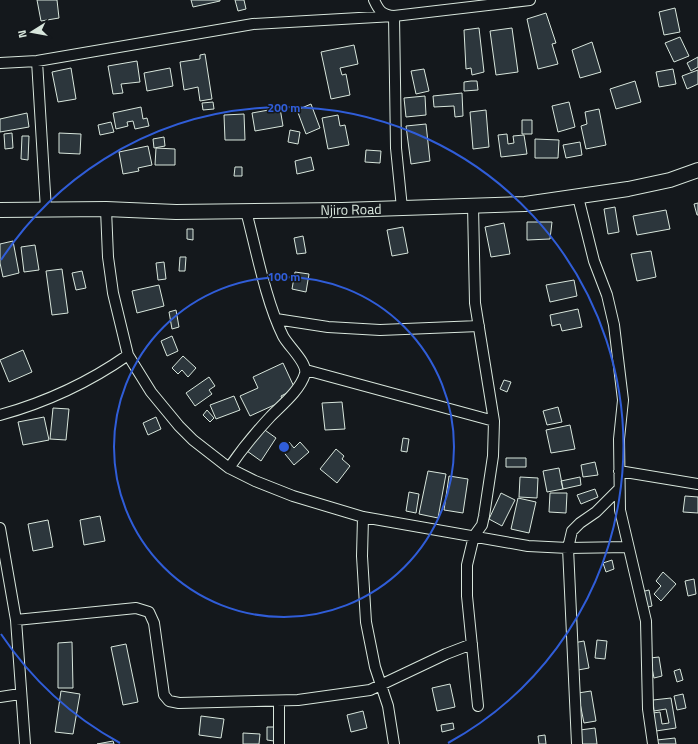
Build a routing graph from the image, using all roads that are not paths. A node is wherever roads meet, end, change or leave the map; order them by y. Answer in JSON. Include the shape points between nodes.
{"nodes":[{"id":1,"x":374,"y":0,"type":"edge"},
{"id":2,"x":530,"y":0,"type":"edge"},
{"id":3,"x":515,"y":1,"type":"edge"},
{"id":4,"x":394,"y":16,"type":"junction"},
{"id":5,"x":37,"y":62,"type":"junction"},
{"id":6,"x":0,"y":63,"type":"edge"},
{"id":7,"x":698,"y":170,"type":"edge"},
{"id":8,"x":578,"y":197,"type":"junction"},
{"id":9,"x":473,"y":205,"type":"junction"},
{"id":10,"x":402,"y":208,"type":"junction"},
{"id":11,"x":106,"y":209,"type":"junction"},
{"id":12,"x":0,"y":210,"type":"edge"},
{"id":13,"x":46,"y":210,"type":"junction"},
{"id":14,"x":246,"y":211,"type":"junction"},
{"id":15,"x":276,"y":318,"type":"junction"},
{"id":16,"x":478,"y":326,"type":"junction"},
{"id":17,"x":128,"y":355,"type":"junction"},
{"id":18,"x":306,"y":370,"type":"junction"},
{"id":19,"x":0,"y":415,"type":"edge"},
{"id":20,"x":494,"y":422,"type":"junction"},
{"id":21,"x":229,"y":468,"type":"junction"},
{"id":22,"x":619,"y":471,"type":"junction"},
{"id":23,"x":698,"y":484,"type":"edge"},
{"id":24,"x":618,"y":490,"type":"junction"},
{"id":25,"x":363,"y":517,"type":"junction"},
{"id":26,"x":0,"y":528,"type":"edge"},
{"id":27,"x":474,"y":536,"type":"junction"},
{"id":28,"x":628,"y":547,"type":"junction"},
{"id":29,"x":568,"y":548,"type":"junction"},
{"id":30,"x":5,"y":580,"type":"edge"},
{"id":31,"x":16,"y":620,"type":"junction"},
{"id":32,"x":472,"y":644,"type":"junction"},
{"id":33,"x":381,"y":686,"type":"junction"},
{"id":34,"x":20,"y":694,"type":"junction"},
{"id":35,"x":0,"y":698,"type":"edge"},
{"id":36,"x":279,"y":700,"type":"junction"},
{"id":37,"x":478,"y":706,"type":"dead end"},
{"id":38,"x":25,"y":744,"type":"edge"},
{"id":39,"x":279,"y":744,"type":"edge"},
{"id":40,"x":394,"y":744,"type":"edge"},
{"id":41,"x":578,"y":744,"type":"edge"},
{"id":42,"x":653,"y":744,"type":"edge"}],
"edges":[{"from":1,"to":4,"type":"street","via":[[379,11]]},
{"from":2,"to":3,"type":"street"},
{"from":3,"to":4,"type":"street"},
{"from":4,"to":5,"type":"street","via":[[253,24]]},
{"from":4,"to":10,"type":"street","via":[[396,148]]},
{"from":5,"to":6,"type":"street"},
{"from":5,"to":13,"type":"street"},
{"from":7,"to":8,"type":"street","name":"Njiro Road","via":[[670,180]]},
{"from":8,"to":9,"type":"street","name":"Njiro Road","via":[[525,204]]},
{"from":8,"to":22,"type":"street","via":[[614,325],[623,400]]},
{"from":9,"to":10,"type":"street","name":"Njiro Road"},
{"from":9,"to":16,"type":"street"},
{"from":10,"to":14,"type":"street","name":"Njiro Road"},
{"from":11,"to":13,"type":"street","name":"Njiro Road"},
{"from":11,"to":14,"type":"street","name":"Njiro Road"},
{"from":11,"to":17,"type":"street","via":[[112,293]]},
{"from":12,"to":13,"type":"street","name":"Njiro Road"},
{"from":14,"to":15,"type":"street"},
{"from":15,"to":16,"type":"street","via":[[328,327],[365,329],[403,330]]},
{"from":15,"to":18,"type":"street","via":[[286,342],[304,363]]},
{"from":16,"to":20,"type":"street"},
{"from":17,"to":19,"type":"street","via":[[85,383],[50,399]]},
{"from":17,"to":21,"type":"street","via":[[151,392],[179,426]]},
{"from":18,"to":20,"type":"street"},
{"from":18,"to":21,"type":"street","via":[[302,381],[292,394],[249,441]]},
{"from":20,"to":27,"type":"street","via":[[493,456],[485,509],[482,525]]},
{"from":21,"to":25,"type":"street","via":[[293,496]]},
{"from":22,"to":23,"type":"street"},
{"from":22,"to":24,"type":"street"},
{"from":24,"to":28,"type":"street"},
{"from":24,"to":29,"type":"street","via":[[572,531]]},
{"from":25,"to":27,"type":"street"},
{"from":25,"to":33,"type":"street","via":[[362,556],[366,622]]},
{"from":26,"to":30,"type":"street"},
{"from":27,"to":29,"type":"street","via":[[503,543]]},
{"from":27,"to":32,"type":"street","via":[[467,565]]},
{"from":28,"to":29,"type":"street"},
{"from":28,"to":42,"type":"street","via":[[646,621],[648,709]]},
{"from":29,"to":41,"type":"street"},
{"from":30,"to":31,"type":"street"},
{"from":31,"to":34,"type":"street"},
{"from":31,"to":36,"type":"street","via":[[143,609],[149,612],[154,623],[162,687],[166,699],[179,703]]},
{"from":32,"to":33,"type":"street"},
{"from":32,"to":37,"type":"street"},
{"from":33,"to":36,"type":"street","via":[[355,693]]},
{"from":33,"to":40,"type":"street","via":[[388,706]]},
{"from":34,"to":35,"type":"street"},
{"from":34,"to":38,"type":"street"},
{"from":36,"to":39,"type":"street"}]}
